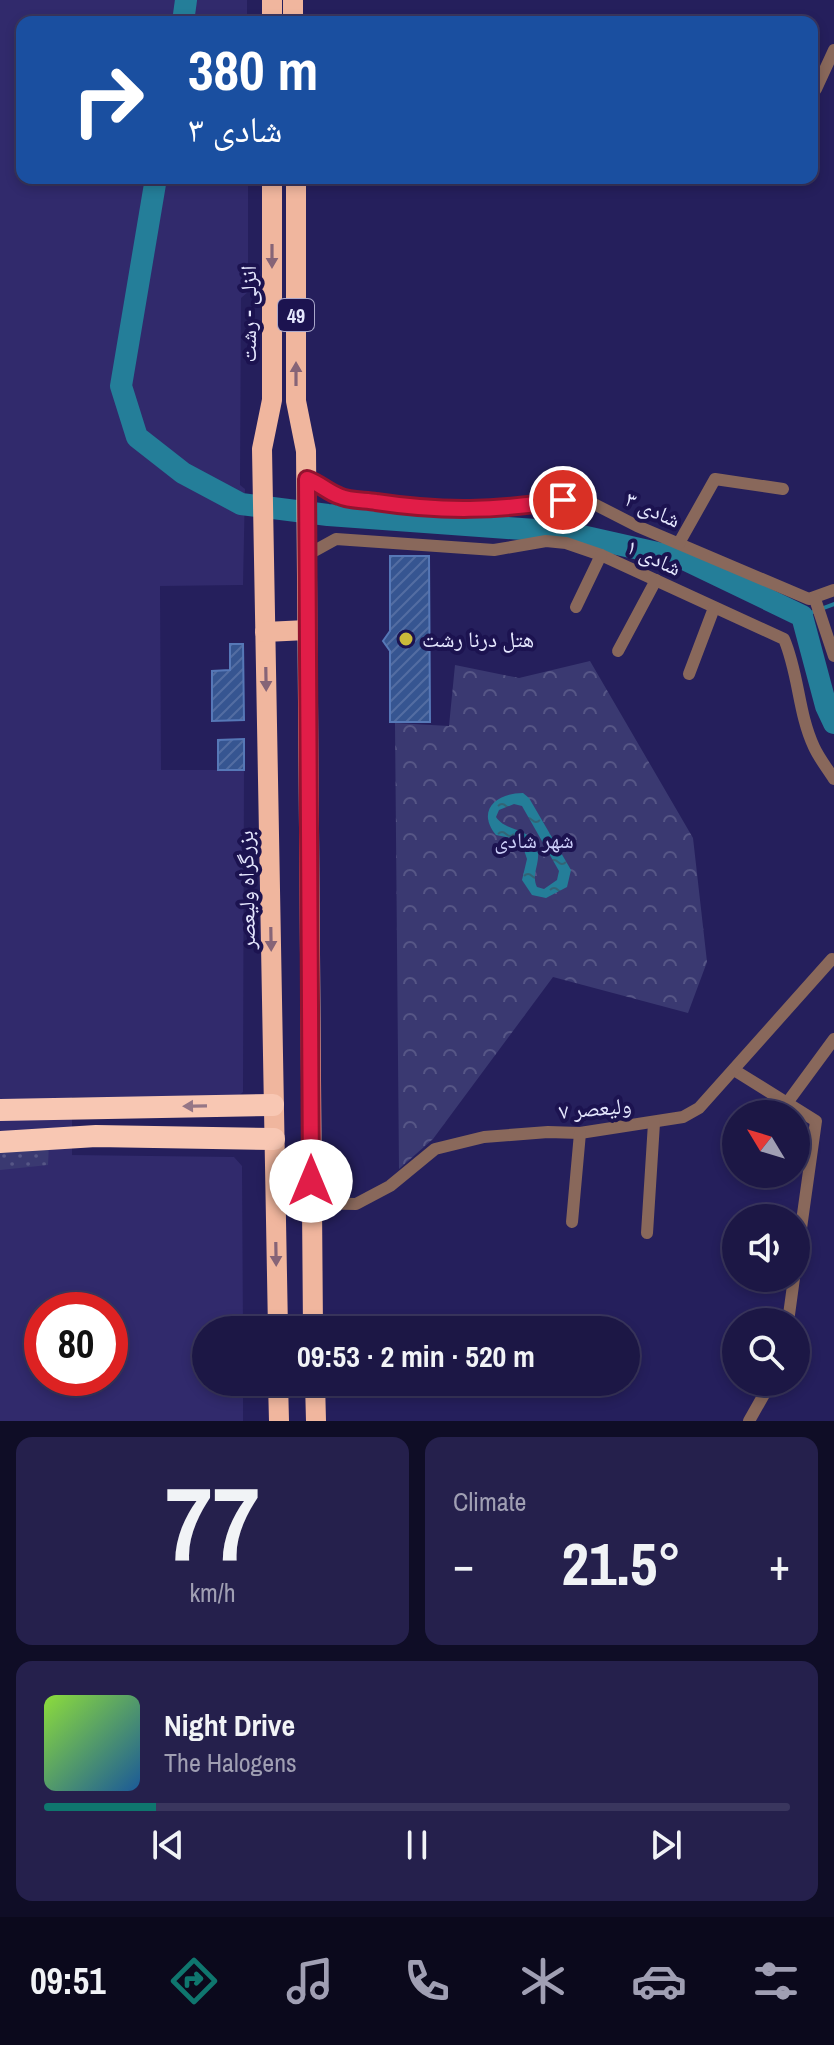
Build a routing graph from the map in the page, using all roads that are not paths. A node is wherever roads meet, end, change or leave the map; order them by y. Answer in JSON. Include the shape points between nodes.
{"nodes":[{"id":1,"x":834,"y":50,"type":"edge"},
{"id":2,"x":818,"y":85,"type":"edge"},
{"id":3,"x":272,"y":184,"type":"edge"},
{"id":4,"x":296,"y":184,"type":"edge"},
{"id":5,"x":262,"y":449,"type":"joint"},
{"id":6,"x":307,"y":482,"type":"junction"},
{"id":7,"x":783,"y":489,"type":"dead end"},
{"id":8,"x":679,"y":543,"type":"junction"},
{"id":9,"x":307,"y":551,"type":"junction"},
{"id":10,"x":601,"y":555,"type":"junction"},
{"id":11,"x":656,"y":580,"type":"junction"},
{"id":12,"x":834,"y":590,"type":"edge"},
{"id":13,"x":815,"y":599,"type":"junction"},
{"id":14,"x":576,"y":607,"type":"dead end"},
{"id":15,"x":714,"y":608,"type":"junction"},
{"id":16,"x":307,"y":630,"type":"junction"},
{"id":17,"x":265,"y":632,"type":"junction"},
{"id":18,"x":618,"y":651,"type":"dead end"},
{"id":19,"x":834,"y":656,"type":"edge"},
{"id":20,"x":689,"y":674,"type":"dead end"},
{"id":21,"x":834,"y":779,"type":"edge"},
{"id":22,"x":832,"y":959,"type":"dead end"},
{"id":23,"x":834,"y":1039,"type":"edge"},
{"id":24,"x":734,"y":1070,"type":"junction"},
{"id":25,"x":782,"y":1100,"type":"edge"},
{"id":26,"x":789,"y":1100,"type":"edge"},
{"id":27,"x":273,"y":1105,"type":"junction"},
{"id":28,"x":95,"y":1107,"type":"junction"},
{"id":29,"x":9,"y":1110,"type":"edge"},
{"id":30,"x":810,"y":1117,"type":"edge"},
{"id":31,"x":654,"y":1123,"type":"junction"},
{"id":32,"x":580,"y":1133,"type":"junction"},
{"id":33,"x":96,"y":1136,"type":"junction"},
{"id":34,"x":274,"y":1139,"type":"junction"},
{"id":35,"x":9,"y":1140,"type":"edge"},
{"id":36,"x":810,"y":1164,"type":"edge"},
{"id":37,"x":311,"y":1203,"type":"junction"},
{"id":38,"x":572,"y":1222,"type":"dead end"},
{"id":39,"x":647,"y":1233,"type":"dead end"},
{"id":40,"x":278,"y":1316,"type":"edge"},
{"id":41,"x":313,"y":1316,"type":"edge"},
{"id":42,"x":278,"y":1396,"type":"edge"},
{"id":43,"x":315,"y":1396,"type":"edge"},
{"id":44,"x":763,"y":1396,"type":"edge"},
{"id":45,"x":279,"y":1421,"type":"edge"},
{"id":46,"x":316,"y":1421,"type":"edge"},
{"id":47,"x":749,"y":1421,"type":"edge"}],
"edges":[{"from":1,"to":2,"type":"street"},
{"from":3,"to":5,"type":"highway","name":"انزلی - رشت","number":"49","one_way":true,"via":[[272,400]]},
{"from":6,"to":4,"type":"highway","number":"49","one_way":true,"via":[[296,401]]},
{"from":5,"to":17,"type":"highway","name":"بزرگراه ولیعصر"},
{"from":6,"to":8,"type":"street","name":"شادی ۳","via":[[340,497],[413,507],[470,511],[563,500],[592,503]]},
{"from":6,"to":9,"type":"highway"},
{"from":7,"to":8,"type":"street","via":[[715,479]]},
{"from":8,"to":13,"type":"street","name":"شادی ۳"},
{"from":9,"to":10,"type":"street","name":"شادی ۱","via":[[336,539],[494,550],[546,541]]},
{"from":9,"to":16,"type":"highway"},
{"from":10,"to":11,"type":"street","name":"شادی ۱"},
{"from":10,"to":14,"type":"street"},
{"from":11,"to":15,"type":"street","name":"شادی ۱"},
{"from":11,"to":18,"type":"street"},
{"from":12,"to":13,"type":"street"},
{"from":13,"to":19,"type":"street"},
{"from":15,"to":20,"type":"street"},
{"from":15,"to":21,"type":"street","name":"شادی ۱","via":[[784,639],[814,748]]},
{"from":16,"to":17,"type":"highway"},
{"from":16,"to":37,"type":"highway"},
{"from":17,"to":27,"type":"highway","name":"بزرگراه ولیعصر","one_way":true},
{"from":22,"to":24,"type":"street","name":"ولیعصر ۷"},
{"from":23,"to":26,"type":"street"},
{"from":24,"to":25,"type":"street"},
{"from":24,"to":31,"type":"street","name":"ولیعصر ۷","via":[[699,1108]]},
{"from":27,"to":28,"type":"highway","one_way":true},
{"from":27,"to":34,"type":"highway","name":"بزرگراه ولیعصر"},
{"from":28,"to":29,"type":"highway"},
{"from":28,"to":33,"type":"highway"},
{"from":29,"to":35,"type":"highway"},
{"from":30,"to":36,"type":"street","via":[[816,1121]]},
{"from":31,"to":32,"type":"street","name":"ولیعصر ۷"},
{"from":31,"to":39,"type":"street"},
{"from":32,"to":37,"type":"street","name":"ولیعصر ۷","via":[[484,1137],[435,1149],[390,1186],[356,1204]]},
{"from":32,"to":38,"type":"street"},
{"from":33,"to":34,"type":"highway"},
{"from":33,"to":35,"type":"highway"},
{"from":34,"to":40,"type":"highway","name":"بزرگراه ولیعصر","one_way":true},
{"from":37,"to":41,"type":"highway"},
{"from":42,"to":45,"type":"highway"},
{"from":43,"to":46,"type":"highway"},
{"from":44,"to":47,"type":"street"}]}
